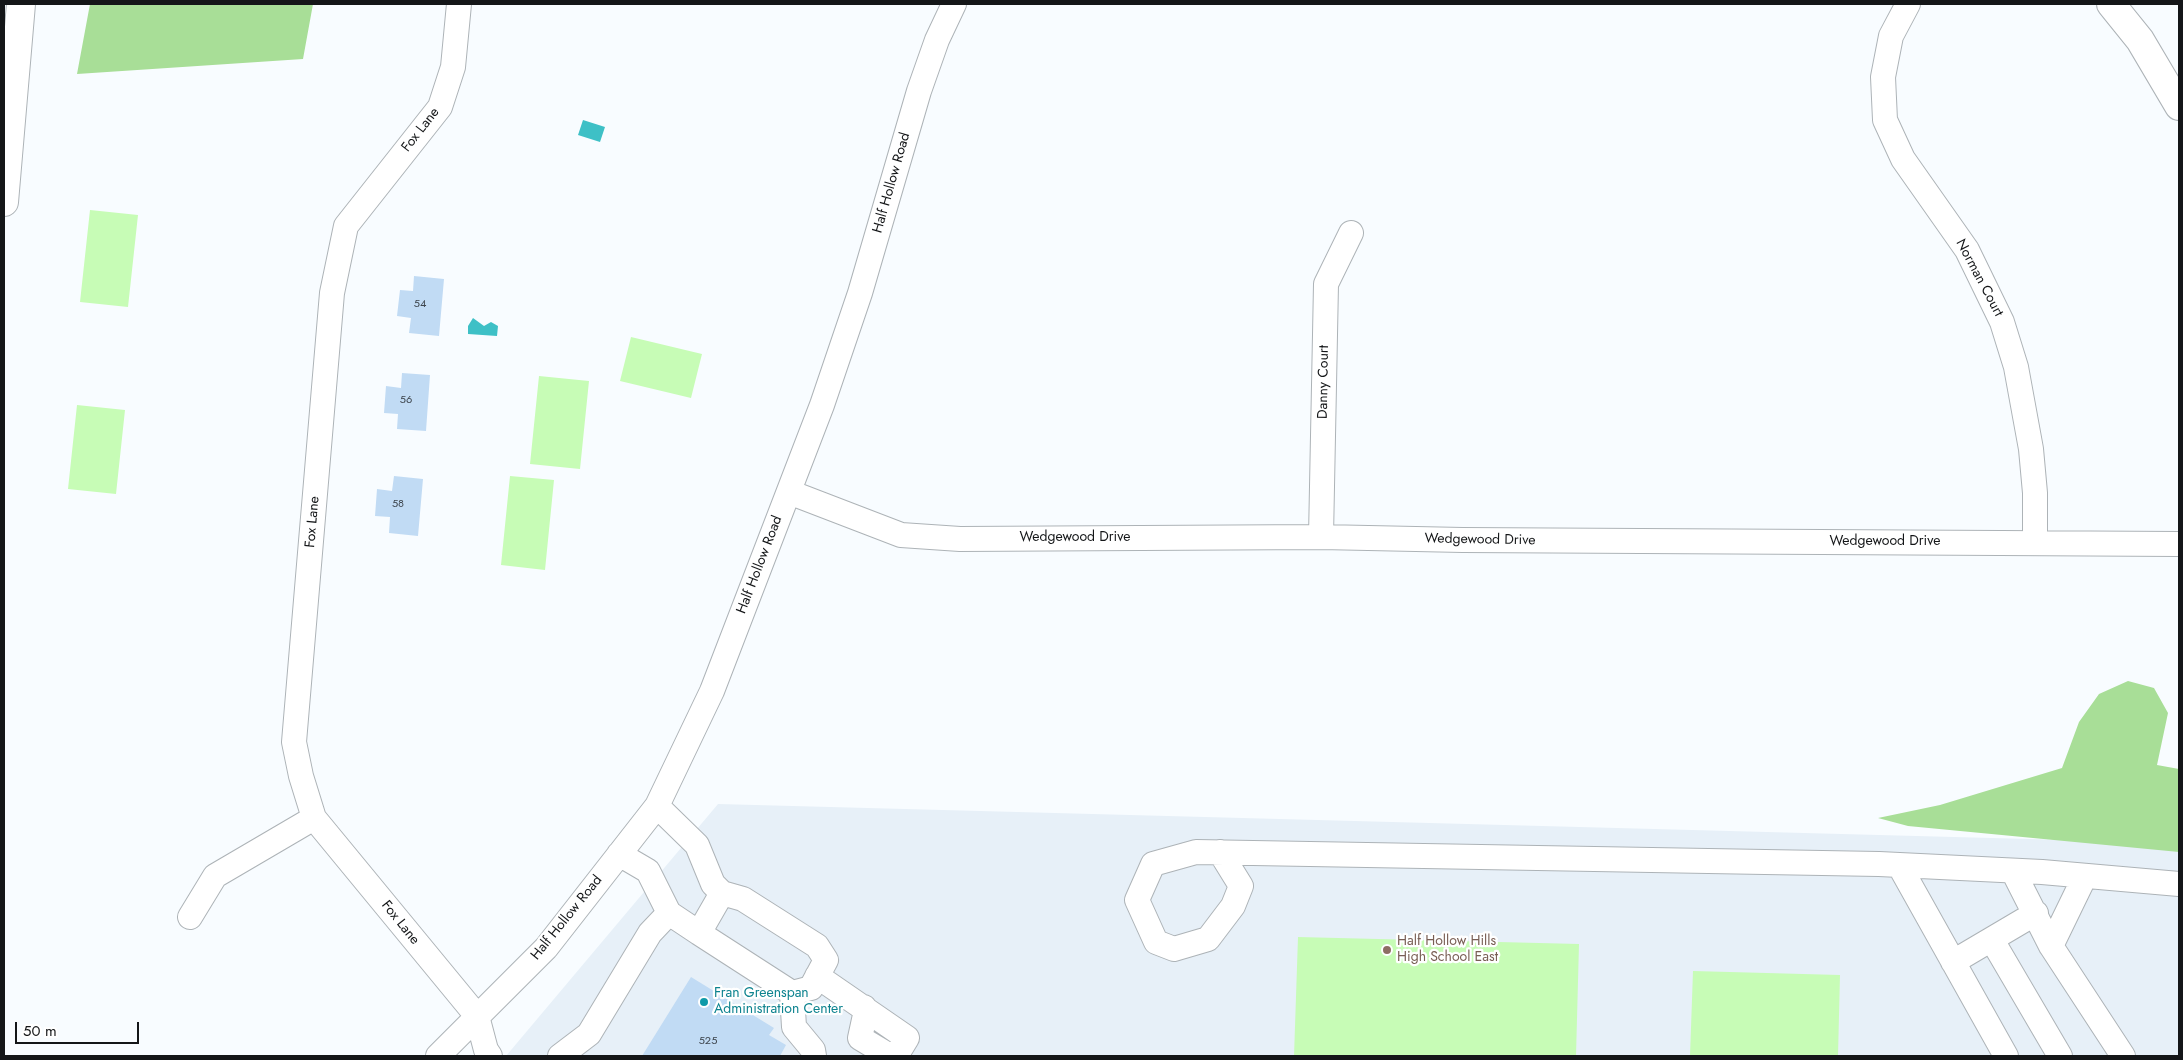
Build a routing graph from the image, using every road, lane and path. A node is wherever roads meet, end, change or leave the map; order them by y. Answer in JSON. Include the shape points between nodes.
{"nodes":[{"id":1,"x":21,"y":4,"type":"edge"},
{"id":2,"x":460,"y":4,"type":"edge"},
{"id":3,"x":954,"y":4,"type":"edge"},
{"id":4,"x":1908,"y":4,"type":"edge"},
{"id":5,"x":2111,"y":4,"type":"edge"},
{"id":6,"x":2179,"y":106,"type":"edge"},
{"id":7,"x":4,"y":202,"type":"edge"},
{"id":8,"x":1351,"y":233,"type":"dead end"},
{"id":9,"x":789,"y":492,"type":"junction"},
{"id":10,"x":1321,"y":537,"type":"junction"},
{"id":11,"x":2035,"y":543,"type":"junction"},
{"id":12,"x":2179,"y":544,"type":"edge"},
{"id":13,"x":656,"y":806,"type":"junction"},
{"id":14,"x":314,"y":818,"type":"junction"},
{"id":15,"x":1220,"y":852,"type":"junction"},
{"id":16,"x":619,"y":854,"type":"junction"},
{"id":17,"x":1899,"y":865,"type":"junction"},
{"id":18,"x":2013,"y":871,"type":"junction"},
{"id":19,"x":2085,"y":876,"type":"junction"},
{"id":20,"x":2179,"y":884,"type":"edge"},
{"id":21,"x":722,"y":894,"type":"junction"},
{"id":22,"x":669,"y":913,"type":"junction"},
{"id":23,"x":2036,"y":913,"type":"junction"},
{"id":24,"x":190,"y":917,"type":"dead end"},
{"id":25,"x":699,"y":933,"type":"junction"},
{"id":26,"x":1992,"y":940,"type":"junction"},
{"id":27,"x":2052,"y":946,"type":"junction"},
{"id":28,"x":1953,"y":962,"type":"junction"},
{"id":29,"x":817,"y":976,"type":"junction"},
{"id":30,"x":792,"y":993,"type":"junction"},
{"id":31,"x":864,"y":1007,"type":"junction"},
{"id":32,"x":477,"y":1016,"type":"junction"},
{"id":33,"x":438,"y":1056,"type":"edge"},
{"id":34,"x":490,"y":1056,"type":"edge"},
{"id":35,"x":560,"y":1056,"type":"edge"},
{"id":36,"x":814,"y":1056,"type":"edge"},
{"id":37,"x":890,"y":1056,"type":"edge"},
{"id":38,"x":896,"y":1056,"type":"edge"},
{"id":39,"x":2006,"y":1056,"type":"edge"},
{"id":40,"x":2060,"y":1056,"type":"edge"},
{"id":41,"x":2123,"y":1056,"type":"edge"}],
"edges":[{"from":1,"to":7,"type":"main road"},
{"from":2,"to":14,"type":"street","name":"Fox Lane","via":[[453,68],[440,107],[346,226],[332,293],[294,742]]},
{"from":3,"to":9,"type":"street","name":"Half Hollow Road","via":[[919,91],[860,293]]},
{"from":4,"to":11,"type":"street","name":"Norman Court","via":[[1891,36],[1883,77],[1885,120],[1903,160],[1967,250],[2002,322],[2016,366],[2032,449]]},
{"from":5,"to":6,"type":"main road","via":[[2140,40]]},
{"from":8,"to":10,"type":"street","name":"Danny Court","via":[[1326,284]]},
{"from":9,"to":10,"type":"street","name":"Wedgewood Drive","via":[[901,535],[960,539]]},
{"from":9,"to":13,"type":"street","name":"Half Hollow Road","via":[[712,691]]},
{"from":10,"to":11,"type":"street","name":"Wedgewood Drive"},
{"from":11,"to":12,"type":"street","name":"Wedgewood Drive"},
{"from":13,"to":16,"type":"street","name":"Half Hollow Road"},
{"from":13,"to":21,"type":"street","via":[[698,845],[713,884]]},
{"from":14,"to":24,"type":"street","via":[[215,876]]},
{"from":14,"to":32,"type":"street","name":"Fox Lane"},
{"from":15,"to":15,"type":"street","via":[[1196,852],[1153,864],[1137,900],[1156,942],[1174,949],[1208,939],[1233,906],[1241,886]]},
{"from":15,"to":17,"type":"street"},
{"from":16,"to":22,"type":"street","via":[[648,872]]},
{"from":16,"to":32,"type":"street","name":"Half Hollow Road","via":[[546,948]]},
{"from":17,"to":18,"type":"street"},
{"from":17,"to":28,"type":"street"},
{"from":18,"to":19,"type":"street"},
{"from":18,"to":23,"type":"street"},
{"from":19,"to":20,"type":"street"},
{"from":19,"to":27,"type":"street"},
{"from":21,"to":25,"type":"street"},
{"from":21,"to":29,"type":"street","via":[[743,899],[817,946],[826,960]]},
{"from":22,"to":25,"type":"street"},
{"from":22,"to":35,"type":"street","via":[[650,932],[590,1034]]},
{"from":23,"to":26,"type":"street"},
{"from":23,"to":27,"type":"street"},
{"from":25,"to":30,"type":"street"},
{"from":26,"to":28,"type":"street"},
{"from":26,"to":40,"type":"street"},
{"from":27,"to":41,"type":"street"},
{"from":28,"to":39,"type":"street"},
{"from":29,"to":30,"type":"street","via":[[810,988]]},
{"from":29,"to":31,"type":"street"},
{"from":30,"to":36,"type":"street","via":[[794,1027],[813,1050]]},
{"from":31,"to":37,"type":"street","via":[[860,1038]]},
{"from":31,"to":38,"type":"street","via":[[907,1038]]},
{"from":32,"to":33,"type":"street","name":"Half Hollow Road"},
{"from":32,"to":34,"type":"street"}]}
